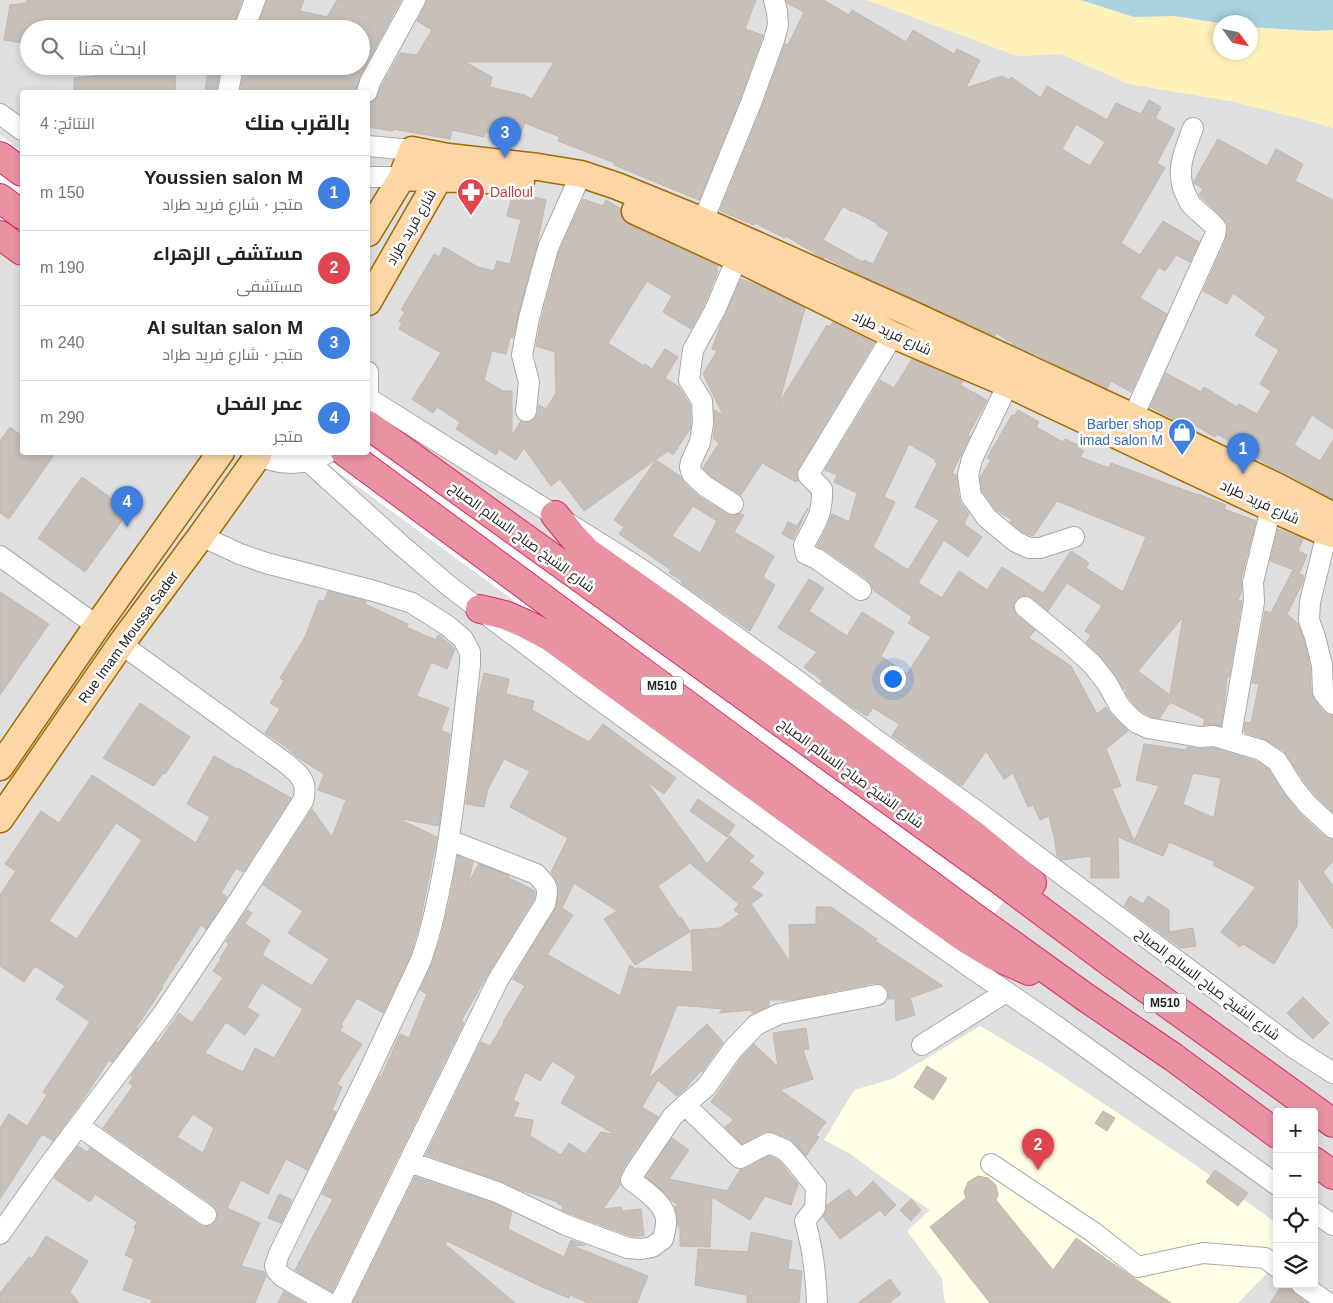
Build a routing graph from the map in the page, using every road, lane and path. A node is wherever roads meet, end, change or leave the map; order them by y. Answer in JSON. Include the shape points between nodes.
{"nodes":[{"id":1,"x":255,"y":0,"type":"edge"},
{"id":2,"x":415,"y":0,"type":"edge"},
{"id":3,"x":774,"y":0,"type":"edge"},
{"id":4,"x":247,"y":20,"type":"edge"},
{"id":5,"x":232,"y":75,"type":"edge"},
{"id":6,"x":228,"y":90,"type":"edge"},
{"id":7,"x":368,"y":90,"type":"edge"},
{"id":8,"x":0,"y":114,"type":"edge"},
{"id":9,"x":1193,"y":128,"type":"dead end"},
{"id":10,"x":20,"y":129,"type":"edge"},
{"id":11,"x":370,"y":146,"type":"edge"},
{"id":12,"x":412,"y":150,"type":"junction"},
{"id":13,"x":0,"y":156,"type":"edge"},
{"id":14,"x":444,"y":168,"type":"junction"},
{"id":15,"x":20,"y":171,"type":"edge"},
{"id":16,"x":370,"y":177,"type":"edge"},
{"id":17,"x":402,"y":178,"type":"junction"},
{"id":18,"x":578,"y":181,"type":"junction"},
{"id":19,"x":0,"y":198,"type":"edge"},
{"id":20,"x":20,"y":213,"type":"edge"},
{"id":21,"x":703,"y":221,"type":"junction"},
{"id":22,"x":370,"y":230,"type":"edge"},
{"id":23,"x":0,"y":236,"type":"edge"},
{"id":24,"x":20,"y":250,"type":"edge"},
{"id":25,"x":737,"y":258,"type":"junction"},
{"id":26,"x":370,"y":298,"type":"edge"},
{"id":27,"x":893,"y":335,"type":"junction"},
{"id":28,"x":1008,"y":384,"type":"junction"},
{"id":29,"x":370,"y":400,"type":"edge"},
{"id":30,"x":526,"y":411,"type":"dead end"},
{"id":31,"x":1132,"y":417,"type":"junction"},
{"id":32,"x":370,"y":426,"type":"edge"},
{"id":33,"x":219,"y":455,"type":"edge"},
{"id":34,"x":254,"y":455,"type":"edge"},
{"id":35,"x":258,"y":455,"type":"edge"},
{"id":36,"x":323,"y":455,"type":"edge"},
{"id":37,"x":349,"y":455,"type":"edge"},
{"id":38,"x":308,"y":462,"type":"junction"},
{"id":39,"x":1275,"y":497,"type":"junction"},
{"id":40,"x":733,"y":504,"type":"dead end"},
{"id":41,"x":556,"y":514,"type":"junction"},
{"id":42,"x":1332,"y":526,"type":"edge"},
{"id":43,"x":201,"y":536,"type":"junction"},
{"id":44,"x":1074,"y":537,"type":"dead end"},
{"id":45,"x":0,"y":556,"type":"edge"},
{"id":46,"x":861,"y":590,"type":"dead end"},
{"id":47,"x":1025,"y":608,"type":"dead end"},
{"id":48,"x":480,"y":609,"type":"junction"},
{"id":49,"x":97,"y":626,"type":"junction"},
{"id":50,"x":121,"y":644,"type":"junction"},
{"id":51,"x":1333,"y":704,"type":"edge"},
{"id":52,"x":1230,"y":741,"type":"junction"},
{"id":53,"x":0,"y":766,"type":"edge"},
{"id":54,"x":0,"y":819,"type":"edge"},
{"id":55,"x":1333,"y":828,"type":"edge"},
{"id":56,"x":449,"y":840,"type":"junction"},
{"id":57,"x":1110,"y":963,"type":"junction"},
{"id":58,"x":1006,"y":992,"type":"junction"},
{"id":59,"x":877,"y":995,"type":"dead end"},
{"id":60,"x":1085,"y":997,"type":"junction"},
{"id":61,"x":922,"y":1046,"type":"dead end"},
{"id":62,"x":1333,"y":1073,"type":"edge"},
{"id":63,"x":685,"y":1105,"type":"junction"},
{"id":64,"x":1333,"y":1123,"type":"edge"},
{"id":65,"x":79,"y":1126,"type":"junction"},
{"id":66,"x":1273,"y":1131,"type":"edge"},
{"id":67,"x":409,"y":1162,"type":"junction"},
{"id":68,"x":991,"y":1164,"type":"dead end"},
{"id":69,"x":1318,"y":1164,"type":"edge"},
{"id":70,"x":1333,"y":1175,"type":"edge"},
{"id":71,"x":1273,"y":1182,"type":"edge"},
{"id":72,"x":206,"y":1215,"type":"dead end"},
{"id":73,"x":1318,"y":1215,"type":"edge"},
{"id":74,"x":1333,"y":1225,"type":"edge"},
{"id":75,"x":0,"y":1234,"type":"edge"},
{"id":76,"x":1273,"y":1264,"type":"edge"},
{"id":77,"x":1307,"y":1288,"type":"edge"},
{"id":78,"x":328,"y":1303,"type":"edge"},
{"id":79,"x":340,"y":1303,"type":"edge"},
{"id":80,"x":817,"y":1303,"type":"edge"},
{"id":81,"x":1328,"y":1303,"type":"edge"}],
"edges":[{"from":1,"to":4,"type":"street"},
{"from":2,"to":7,"type":"street"},
{"from":3,"to":21,"type":"street","via":[[778,25],[774,40]]},
{"from":5,"to":6,"type":"street"},
{"from":8,"to":10,"type":"street"},
{"from":9,"to":31,"type":"street","via":[[1182,157],[1182,185],[1189,202],[1216,228],[1215,235]]},
{"from":11,"to":12,"type":"street"},
{"from":12,"to":14,"type":"main road","name":"شارع فريد طراد"},
{"from":12,"to":17,"type":"main road"},
{"from":13,"to":15,"type":"highway"},
{"from":14,"to":17,"type":"main road","name":"شارع فريد طراد"},
{"from":14,"to":18,"type":"main road","name":"شارع فريد طراد","via":[[538,167]]},
{"from":14,"to":26,"type":"main road","name":"شارع فريد طراد"},
{"from":16,"to":17,"type":"street"},
{"from":17,"to":22,"type":"main road"},
{"from":18,"to":21,"type":"main road","name":"شارع فريد طراد","via":[[617,186]]},
{"from":18,"to":25,"type":"main road","name":"شارع فريد طراد"},
{"from":18,"to":30,"type":"street","via":[[548,248],[528,318],[522,355],[529,382]]},
{"from":19,"to":20,"type":"highway"},
{"from":21,"to":31,"type":"main road","name":"شارع فريد طراد"},
{"from":23,"to":24,"type":"highway"},
{"from":25,"to":27,"type":"main road","name":"شارع فريد طراد"},
{"from":25,"to":40,"type":"street","via":[[715,310],[693,350],[689,380],[702,401],[703,423],[700,442],[691,462],[692,474]]},
{"from":27,"to":28,"type":"main road","name":"شارع فريد طراد"},
{"from":27,"to":46,"type":"street","via":[[808,475],[822,488],[823,497],[818,522],[804,545],[806,554]]},
{"from":28,"to":39,"type":"main road","name":"شارع فريد طراد"},
{"from":28,"to":44,"type":"street","via":[[972,459],[968,475],[971,496],[987,518],[1028,548],[1040,548]]},
{"from":29,"to":41,"type":"street","name":"شارع الشيخ صباح السالم الصباح"},
{"from":31,"to":39,"type":"main road","name":"شارع فريد طراد"},
{"from":32,"to":57,"type":"highway","name":"شارع الشيخ صباح السالم الصباح","number":"M510","via":[[1000,880]]},
{"from":33,"to":49,"type":"main road"},
{"from":34,"to":43,"type":"main road","name":"Rue Imam Moussa Sader"},
{"from":35,"to":38,"type":"street","via":[[274,461]]},
{"from":36,"to":38,"type":"street"},
{"from":37,"to":60,"type":"highway","number":"M510"},
{"from":38,"to":48,"type":"street","via":[[401,545]]},
{"from":39,"to":42,"type":"main road","name":"شارع فريد طراد"},
{"from":39,"to":52,"type":"street","via":[[1252,582],[1254,602]]},
{"from":41,"to":57,"type":"highway","via":[[587,552],[910,787],[1028,879]]},
{"from":41,"to":62,"type":"street","name":"شارع الشيخ صباح السالم الصباح","via":[[641,569],[791,676],[1294,1048]]},
{"from":42,"to":51,"type":"street","via":[[1310,602],[1309,620],[1322,665],[1323,692]]},
{"from":43,"to":50,"type":"main road","name":"Rue Imam Moussa Sader"},
{"from":43,"to":56,"type":"street","via":[[266,563],[412,603],[448,626],[462,640],[470,652],[470,666]]},
{"from":45,"to":49,"type":"street"},
{"from":47,"to":52,"type":"street","via":[[1092,664],[1119,705],[1137,724]]},
{"from":48,"to":58,"type":"street","via":[[590,693]]},
{"from":48,"to":60,"type":"highway","via":[[505,615],[549,636],[966,938],[993,955]]},
{"from":49,"to":53,"type":"main road"},
{"from":50,"to":54,"type":"main road","name":"Rue Imam Moussa Sader"},
{"from":50,"to":65,"type":"street","via":[[299,773],[305,792],[303,801],[168,1006]]},
{"from":52,"to":55,"type":"street","via":[[1261,750],[1277,761],[1308,805]]},
{"from":56,"to":67,"type":"street","via":[[536,874],[548,891],[545,904],[498,980]]},
{"from":56,"to":78,"type":"street","via":[[422,960],[275,1266],[282,1277]]},
{"from":57,"to":64,"type":"highway","name":"شارع الشيخ صباح السالم الصباح","number":"M510"},
{"from":58,"to":61,"type":"street"},
{"from":58,"to":71,"type":"street"},
{"from":59,"to":63,"type":"street","via":[[779,1014],[756,1025],[733,1049],[706,1087]]},
{"from":60,"to":66,"type":"highway","number":"M510"},
{"from":63,"to":67,"type":"street","via":[[673,1116],[631,1180],[665,1211],[663,1239],[652,1247],[628,1248],[566,1225],[497,1192]]},
{"from":63,"to":80,"type":"street","via":[[740,1158],[769,1143],[785,1150],[816,1187],[815,1208],[805,1221],[812,1244]]},
{"from":65,"to":72,"type":"street"},
{"from":65,"to":75,"type":"street"},
{"from":67,"to":79,"type":"street"},
{"from":68,"to":76,"type":"street","via":[[1093,1232],[1138,1267],[1203,1253],[1264,1258]]},
{"from":69,"to":70,"type":"highway"},
{"from":73,"to":74,"type":"street"},
{"from":77,"to":81,"type":"street"}]}
